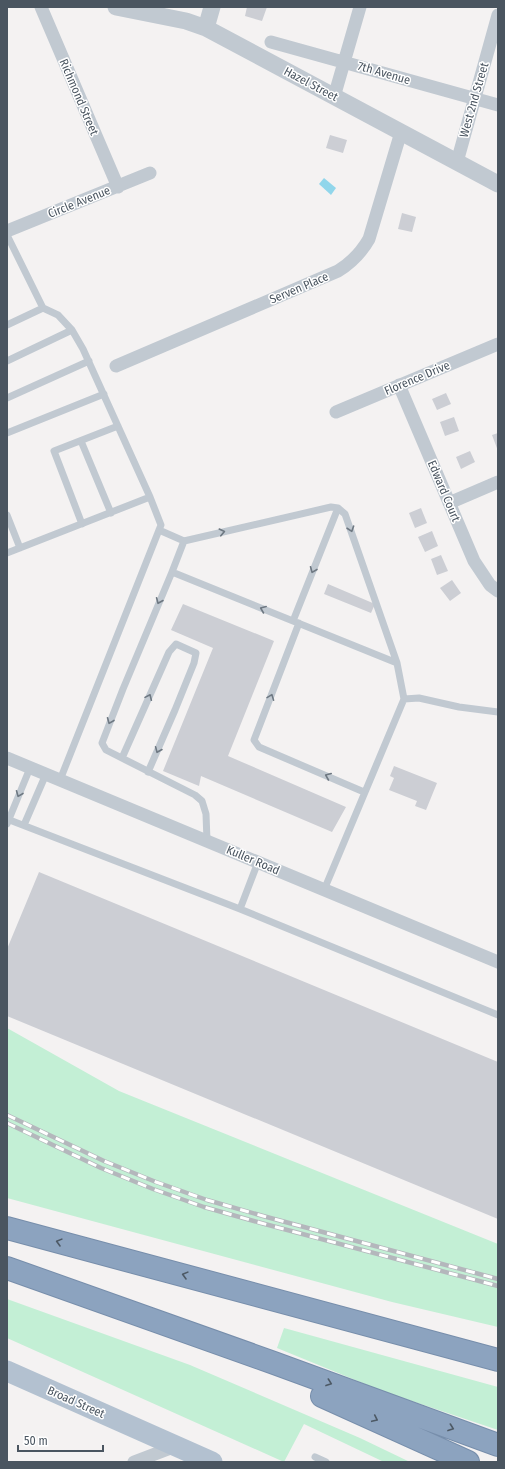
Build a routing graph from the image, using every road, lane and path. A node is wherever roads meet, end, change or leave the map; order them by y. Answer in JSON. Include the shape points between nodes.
{"nodes":[{"id":1,"x":41,"y":7,"type":"edge"},
{"id":2,"x":116,"y":7,"type":"edge"},
{"id":3,"x":212,"y":7,"type":"edge"},
{"id":4,"x":360,"y":7,"type":"edge"},
{"id":5,"x":498,"y":15,"type":"edge"},
{"id":6,"x":206,"y":28,"type":"junction"},
{"id":7,"x":271,"y":42,"type":"dead end"},
{"id":8,"x":344,"y":62,"type":"junction"},
{"id":9,"x":334,"y":97,"type":"junction"},
{"id":10,"x":475,"y":99,"type":"junction"},
{"id":11,"x":498,"y":105,"type":"edge"},
{"id":12,"x":401,"y":132,"type":"junction"},
{"id":13,"x":457,"y":162,"type":"junction"},
{"id":14,"x":150,"y":173,"type":"dead end"},
{"id":15,"x":498,"y":184,"type":"edge"},
{"id":16,"x":118,"y":186,"type":"junction"},
{"id":17,"x":7,"y":231,"type":"edge"},
{"id":18,"x":7,"y":235,"type":"edge"},
{"id":19,"x":43,"y":308,"type":"junction"},
{"id":20,"x":7,"y":325,"type":"edge"},
{"id":21,"x":72,"y":330,"type":"junction"},
{"id":22,"x":498,"y":344,"type":"edge"},
{"id":23,"x":7,"y":361,"type":"edge"},
{"id":24,"x":89,"y":361,"type":"junction"},
{"id":25,"x":116,"y":366,"type":"dead end"},
{"id":26,"x":399,"y":385,"type":"junction"},
{"id":27,"x":104,"y":394,"type":"junction"},
{"id":28,"x":7,"y":398,"type":"edge"},
{"id":29,"x":336,"y":412,"type":"dead end"},
{"id":30,"x":118,"y":426,"type":"junction"},
{"id":31,"x":7,"y":433,"type":"edge"},
{"id":32,"x":81,"y":440,"type":"junction"},
{"id":33,"x":498,"y":482,"type":"edge"},
{"id":34,"x":150,"y":497,"type":"junction"},
{"id":35,"x":449,"y":503,"type":"junction"},
{"id":36,"x":338,"y":508,"type":"junction"},
{"id":37,"x":111,"y":512,"type":"junction"},
{"id":38,"x":7,"y":515,"type":"edge"},
{"id":39,"x":82,"y":524,"type":"junction"},
{"id":40,"x":159,"y":530,"type":"junction"},
{"id":41,"x":184,"y":541,"type":"junction"},
{"id":42,"x":20,"y":548,"type":"junction"},
{"id":43,"x":7,"y":553,"type":"edge"},
{"id":44,"x":172,"y":572,"type":"junction"},
{"id":45,"x":498,"y":591,"type":"edge"},
{"id":46,"x":296,"y":622,"type":"junction"},
{"id":47,"x":397,"y":662,"type":"junction"},
{"id":48,"x":404,"y":699,"type":"junction"},
{"id":49,"x":498,"y":712,"type":"edge"},
{"id":50,"x":7,"y":758,"type":"edge"},
{"id":51,"x":122,"y":758,"type":"junction"},
{"id":52,"x":30,"y":768,"type":"junction"},
{"id":53,"x":148,"y":772,"type":"junction"},
{"id":54,"x":46,"y":774,"type":"junction"},
{"id":55,"x":60,"y":780,"type":"junction"},
{"id":56,"x":364,"y":792,"type":"junction"},
{"id":57,"x":8,"y":821,"type":"edge"},
{"id":58,"x":24,"y":826,"type":"junction"},
{"id":59,"x":207,"y":841,"type":"junction"},
{"id":60,"x":258,"y":862,"type":"junction"},
{"id":61,"x":324,"y":890,"type":"junction"},
{"id":62,"x":240,"y":909,"type":"junction"},
{"id":63,"x":498,"y":962,"type":"edge"},
{"id":64,"x":498,"y":1015,"type":"edge"},
{"id":65,"x":7,"y":1228,"type":"edge"},
{"id":66,"x":7,"y":1268,"type":"edge"},
{"id":67,"x":223,"y":1285,"type":"junction"},
{"id":68,"x":81,"y":1295,"type":"junction"},
{"id":69,"x":498,"y":1345,"type":"edge"},
{"id":70,"x":498,"y":1360,"type":"edge"},
{"id":71,"x":7,"y":1371,"type":"edge"},
{"id":72,"x":498,"y":1445,"type":"edge"},
{"id":73,"x":176,"y":1446,"type":"junction"},
{"id":74,"x":315,"y":1457,"type":"dead end"},
{"id":75,"x":134,"y":1462,"type":"edge"},
{"id":76,"x":212,"y":1462,"type":"edge"},
{"id":77,"x":326,"y":1462,"type":"edge"},
{"id":78,"x":468,"y":1462,"type":"edge"}],
"edges":[{"from":1,"to":16,"type":"street","name":"Richmond Street"},
{"from":2,"to":6,"type":"street","name":"Hazel Street","via":[[186,21]]},
{"from":3,"to":6,"type":"street"},
{"from":4,"to":8,"type":"street"},
{"from":5,"to":10,"type":"street","name":"West 2nd Street"},
{"from":6,"to":9,"type":"street","name":"Hazel Street"},
{"from":7,"to":8,"type":"street","name":"7th Avenue"},
{"from":8,"to":9,"type":"street"},
{"from":8,"to":10,"type":"street","name":"7th Avenue"},
{"from":9,"to":12,"type":"street","name":"Hazel Street"},
{"from":10,"to":11,"type":"street","name":"7th Avenue"},
{"from":10,"to":13,"type":"street","name":"West 2nd Street"},
{"from":12,"to":13,"type":"street","name":"Hazel Street"},
{"from":12,"to":25,"type":"street","name":"Serven Place","via":[[369,239],[347,265]]},
{"from":13,"to":15,"type":"street","name":"Hazel Street"},
{"from":14,"to":16,"type":"street","name":"Circle Avenue"},
{"from":16,"to":17,"type":"street","name":"Circle Avenue"},
{"from":18,"to":19,"type":"lane"},
{"from":19,"to":20,"type":"lane"},
{"from":19,"to":21,"type":"lane","via":[[58,316]]},
{"from":21,"to":23,"type":"lane"},
{"from":21,"to":24,"type":"lane"},
{"from":22,"to":26,"type":"street","name":"Florence Drive"},
{"from":24,"to":27,"type":"lane"},
{"from":24,"to":28,"type":"lane"},
{"from":26,"to":29,"type":"street","name":"Florence Drive"},
{"from":26,"to":35,"type":"street","name":"Edward Court"},
{"from":27,"to":30,"type":"lane"},
{"from":27,"to":31,"type":"lane"},
{"from":30,"to":32,"type":"lane"},
{"from":30,"to":34,"type":"lane"},
{"from":32,"to":37,"type":"lane"},
{"from":32,"to":39,"type":"lane","via":[[54,452]]},
{"from":33,"to":35,"type":"street"},
{"from":34,"to":37,"type":"lane"},
{"from":34,"to":40,"type":"lane","via":[[161,525]]},
{"from":35,"to":45,"type":"street","name":"Edward Court","via":[[474,561],[490,585]]},
{"from":41,"to":36,"type":"lane","one_way":true,"via":[[331,507]]},
{"from":36,"to":46,"type":"lane","one_way":true},
{"from":36,"to":47,"type":"lane","one_way":true,"via":[[346,514]]},
{"from":37,"to":39,"type":"lane"},
{"from":38,"to":42,"type":"lane"},
{"from":39,"to":42,"type":"lane"},
{"from":40,"to":41,"type":"lane"},
{"from":40,"to":55,"type":"lane"},
{"from":41,"to":44,"type":"lane"},
{"from":42,"to":43,"type":"lane"},
{"from":46,"to":44,"type":"lane","one_way":true},
{"from":44,"to":51,"type":"lane","one_way":true,"via":[[102,743],[106,750]]},
{"from":46,"to":47,"type":"lane"},
{"from":56,"to":46,"type":"lane","one_way":true,"via":[[259,747],[254,740]]},
{"from":47,"to":48,"type":"lane"},
{"from":48,"to":49,"type":"lane","via":[[419,698]]},
{"from":48,"to":56,"type":"lane"},
{"from":50,"to":52,"type":"street","name":"Kuller Road"},
{"from":51,"to":53,"type":"lane"},
{"from":51,"to":53,"type":"lane","one_way":true,"via":[[169,652],[176,644],[196,653],[178,704]]},
{"from":52,"to":54,"type":"street","name":"Kuller Road"},
{"from":52,"to":57,"type":"lane","one_way":true},
{"from":53,"to":59,"type":"lane","via":[[202,801],[206,814]]},
{"from":54,"to":55,"type":"street","name":"Kuller Road"},
{"from":54,"to":58,"type":"lane"},
{"from":55,"to":59,"type":"street","name":"Kuller Road"},
{"from":56,"to":61,"type":"lane"},
{"from":57,"to":58,"type":"lane"},
{"from":58,"to":62,"type":"lane"},
{"from":59,"to":60,"type":"street","name":"Kuller Road"},
{"from":60,"to":61,"type":"street","name":"Kuller Road"},
{"from":60,"to":62,"type":"lane"},
{"from":61,"to":63,"type":"street","name":"Kuller Road"},
{"from":62,"to":64,"type":"lane"},
{"from":67,"to":65,"type":"highway","one_way":true},
{"from":66,"to":68,"type":"highway"},
{"from":67,"to":69,"type":"highway"},
{"from":67,"to":70,"type":"highway"},
{"from":68,"to":72,"type":"highway","one_way":true},
{"from":68,"to":78,"type":"highway","one_way":true,"via":[[348,1406]]},
{"from":71,"to":73,"type":"main road","name":"Broad Street"},
{"from":73,"to":75,"type":"street"},
{"from":73,"to":76,"type":"main road","name":"Broad Street"},
{"from":74,"to":77,"type":"lane"}]}
